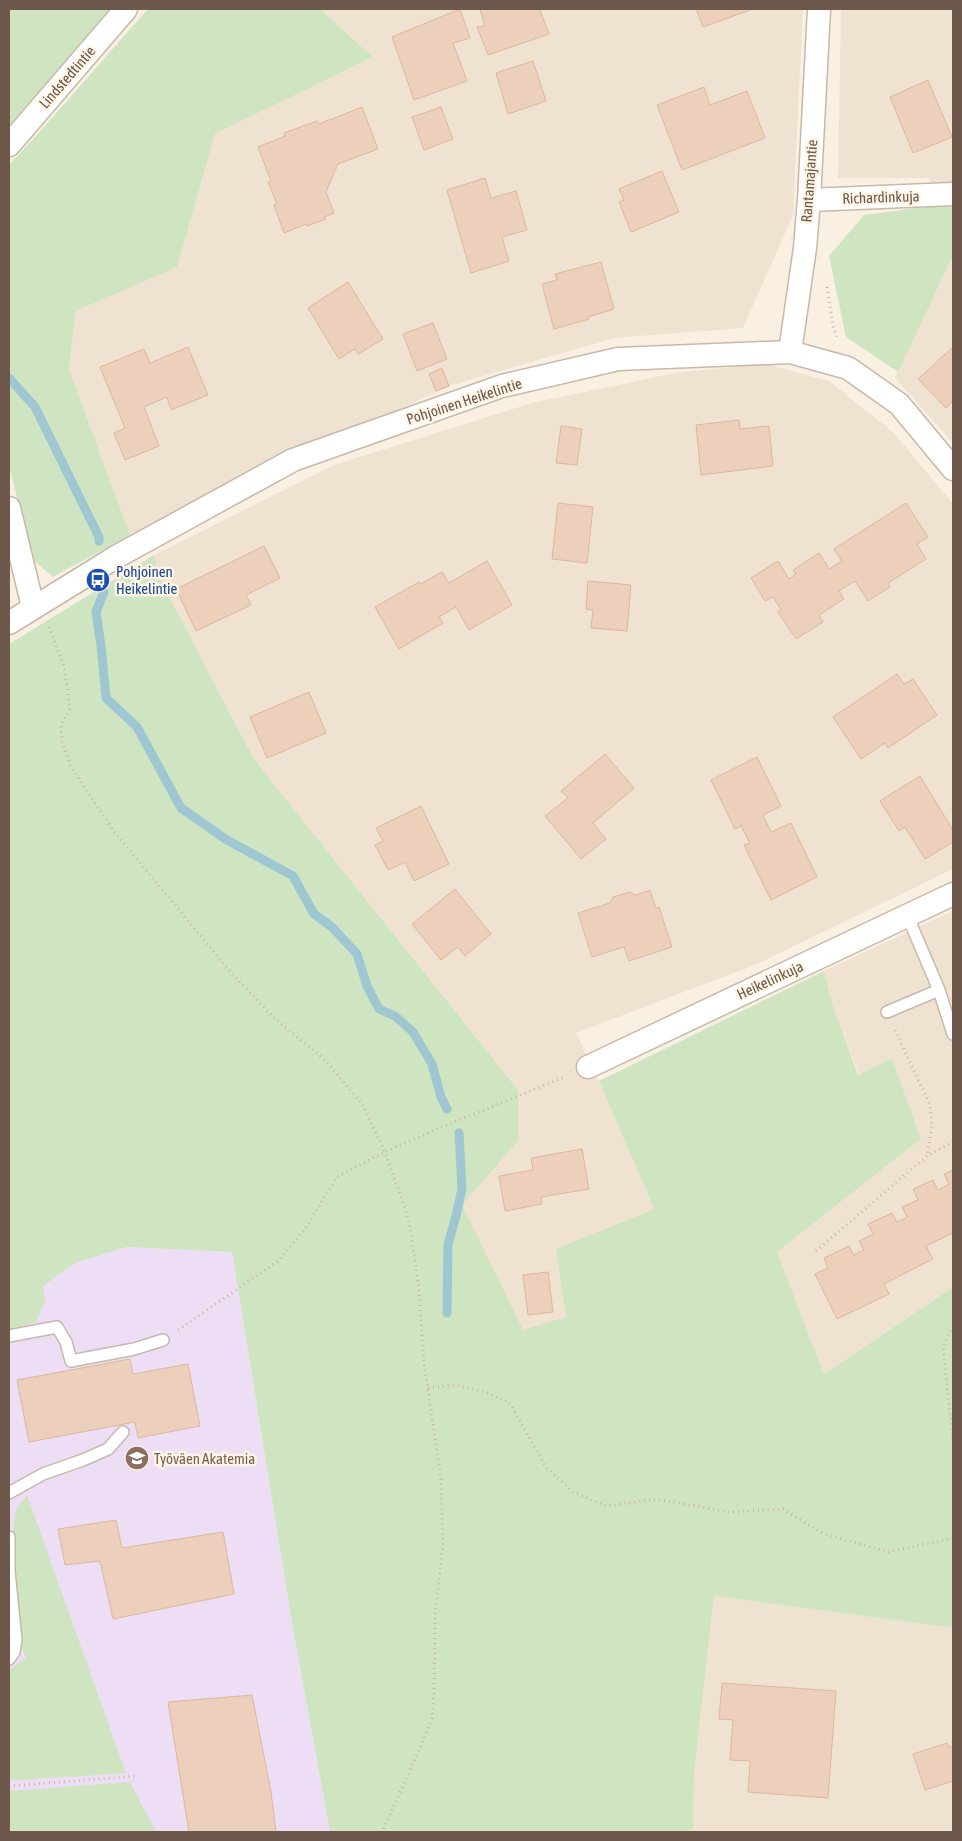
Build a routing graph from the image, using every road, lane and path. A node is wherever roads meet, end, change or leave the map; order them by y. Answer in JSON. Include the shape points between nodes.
{"nodes":[{"id":1,"x":126,"y":9,"type":"edge"},
{"id":2,"x":819,"y":9,"type":"edge"},
{"id":3,"x":9,"y":145,"type":"edge"},
{"id":4,"x":953,"y":194,"type":"edge"},
{"id":5,"x":809,"y":200,"type":"junction"},
{"id":6,"x":826,"y":279,"type":"dead end"},
{"id":7,"x":790,"y":352,"type":"junction"},
{"id":8,"x":848,"y":368,"type":"junction"},
{"id":9,"x":953,"y":469,"type":"edge"},
{"id":10,"x":9,"y":508,"type":"edge"},
{"id":11,"x":33,"y":607,"type":"junction"},
{"id":12,"x":9,"y":623,"type":"edge"},
{"id":13,"x":953,"y":894,"type":"edge"},
{"id":14,"x":907,"y":915,"type":"junction"},
{"id":15,"x":938,"y":990,"type":"junction"},
{"id":16,"x":887,"y":1012,"type":"joint"},
{"id":17,"x":953,"y":1034,"type":"edge"},
{"id":18,"x":588,"y":1068,"type":"joint"},
{"id":19,"x":953,"y":1142,"type":"edge"},
{"id":20,"x":385,"y":1152,"type":"junction"},
{"id":21,"x":927,"y":1156,"type":"junction"},
{"id":22,"x":816,"y":1251,"type":"dead end"},
{"id":23,"x":953,"y":1326,"type":"edge"},
{"id":24,"x":9,"y":1336,"type":"edge"},
{"id":25,"x":163,"y":1340,"type":"joint"},
{"id":26,"x":428,"y":1388,"type":"junction"},
{"id":27,"x":123,"y":1432,"type":"dead end"},
{"id":28,"x":953,"y":1442,"type":"edge"},
{"id":29,"x":9,"y":1492,"type":"edge"},
{"id":30,"x":9,"y":1537,"type":"edge"},
{"id":31,"x":953,"y":1538,"type":"edge"},
{"id":32,"x":9,"y":1660,"type":"edge"},
{"id":33,"x":136,"y":1776,"type":"dead end"},
{"id":34,"x":9,"y":1786,"type":"edge"},
{"id":35,"x":382,"y":1832,"type":"edge"}],
"edges":[{"from":1,"to":3,"type":"street","name":"Lindstedtintie"},
{"from":2,"to":5,"type":"street","name":"Rantamajantie"},
{"from":4,"to":5,"type":"street","name":"Richardinkuja"},
{"from":5,"to":7,"type":"street","name":"Rantamajantie"},
{"from":6,"to":8,"type":"path","via":[[832,326]]},
{"from":7,"to":8,"type":"street","name":"Pohjoinen Heikelintie"},
{"from":7,"to":11,"type":"street","name":"Pohjoinen Heikelintie","via":[[618,359],[502,386],[293,460],[116,557]]},
{"from":8,"to":9,"type":"street","name":"Pohjoinen Heikelintie","via":[[899,404]]},
{"from":10,"to":11,"type":"street"},
{"from":11,"to":12,"type":"street","name":"Pohjoinen Heikelintie"},
{"from":11,"to":20,"type":"path","via":[[52,632],[64,666],[70,709],[61,725],[62,741],[71,767],[113,830],[227,968],[272,1016],[325,1060],[362,1104]]},
{"from":13,"to":14,"type":"street","name":"Heikelinkuja"},
{"from":14,"to":15,"type":"lane"},
{"from":14,"to":18,"type":"street","name":"Heikelinkuja"},
{"from":15,"to":16,"type":"lane"},
{"from":15,"to":17,"type":"lane"},
{"from":16,"to":21,"type":"path","via":[[930,1105],[932,1126]]},
{"from":18,"to":20,"type":"path"},
{"from":19,"to":21,"type":"path"},
{"from":20,"to":25,"type":"path","via":[[337,1177],[305,1229],[278,1262]]},
{"from":20,"to":26,"type":"path","via":[[409,1220]]},
{"from":21,"to":22,"type":"path"},
{"from":23,"to":28,"type":"path","via":[[943,1347]]},
{"from":24,"to":25,"type":"lane","via":[[57,1327],[66,1342],[71,1361]]},
{"from":26,"to":31,"type":"path","via":[[455,1386],[482,1391],[509,1402],[546,1467],[573,1492],[606,1506],[657,1499],[728,1512],[784,1509],[824,1534],[889,1552]]},
{"from":26,"to":35,"type":"path","via":[[441,1479],[443,1544],[435,1616],[433,1709],[422,1744]]},
{"from":27,"to":29,"type":"lane","via":[[108,1449],[42,1474]]},
{"from":30,"to":32,"type":"lane","via":[[16,1640]]},
{"from":33,"to":34,"type":"path"}]}
